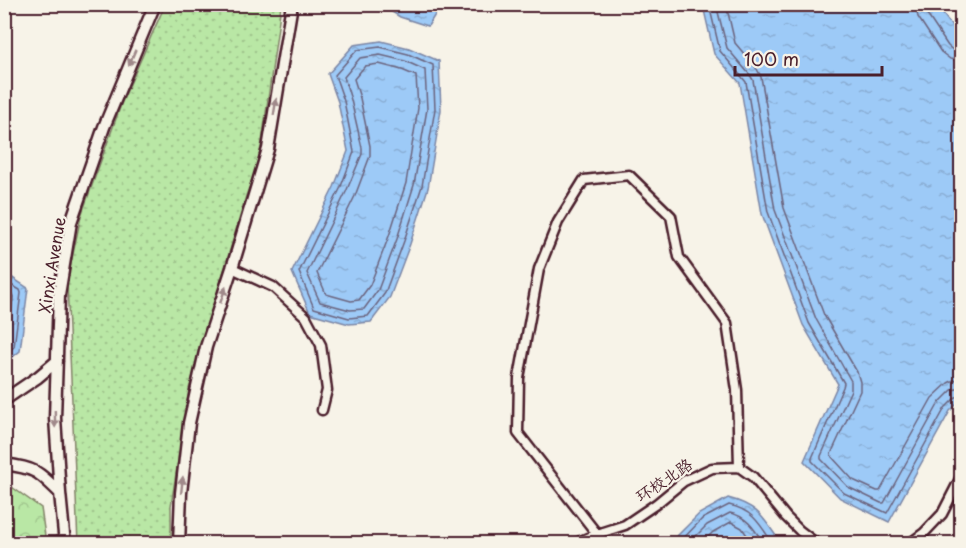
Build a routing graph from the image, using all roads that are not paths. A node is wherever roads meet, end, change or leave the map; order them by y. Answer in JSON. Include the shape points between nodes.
{"nodes":[{"id":1,"x":155,"y":4,"type":"edge"},
{"id":2,"x":292,"y":4,"type":"edge"},
{"id":3,"x":232,"y":268,"type":"junction"},
{"id":4,"x":57,"y":361,"type":"junction"},
{"id":5,"x":4,"y":400,"type":"edge"},
{"id":6,"x":322,"y":410,"type":"dead end"},
{"id":7,"x":4,"y":464,"type":"edge"},
{"id":8,"x":739,"y":467,"type":"junction"},
{"id":9,"x":962,"y":475,"type":"edge"},
{"id":10,"x":60,"y":493,"type":"junction"},
{"id":11,"x":597,"y":534,"type":"junction"},
{"id":12,"x":65,"y":543,"type":"edge"},
{"id":13,"x":179,"y":543,"type":"edge"},
{"id":14,"x":574,"y":543,"type":"edge"},
{"id":15,"x":817,"y":543,"type":"edge"},
{"id":16,"x":909,"y":543,"type":"edge"}],
"edges":[{"from":1,"to":4,"type":"main road","name":"Xinxi Avenue","one_way":true,"via":[[104,127],[71,222],[59,294]]},
{"from":3,"to":2,"type":"main road","one_way":true,"via":[[268,149]]},
{"from":3,"to":6,"type":"street","via":[[273,287],[306,317],[321,345],[327,390]]},
{"from":13,"to":3,"type":"main road","one_way":true,"via":[[189,423],[206,347]]},
{"from":4,"to":5,"type":"main road"},
{"from":4,"to":10,"type":"main road","name":"Xinxi Avenue","one_way":true,"via":[[55,418]]},
{"from":7,"to":10,"type":"main road","via":[[39,472]]},
{"from":8,"to":11,"type":"street","name":"环校北路","via":[[712,468],[684,481],[625,525]]},
{"from":8,"to":11,"type":"street","via":[[737,390],[727,323],[679,257],[671,216],[629,175],[584,180],[558,222],[539,269],[519,378],[518,433]]},
{"from":8,"to":15,"type":"street","via":[[753,477],[800,531]]},
{"from":9,"to":16,"type":"street","via":[[942,514]]},
{"from":10,"to":12,"type":"main road","name":"Xinxi Avenue"},
{"from":11,"to":14,"type":"street","name":"环校北路"}]}
